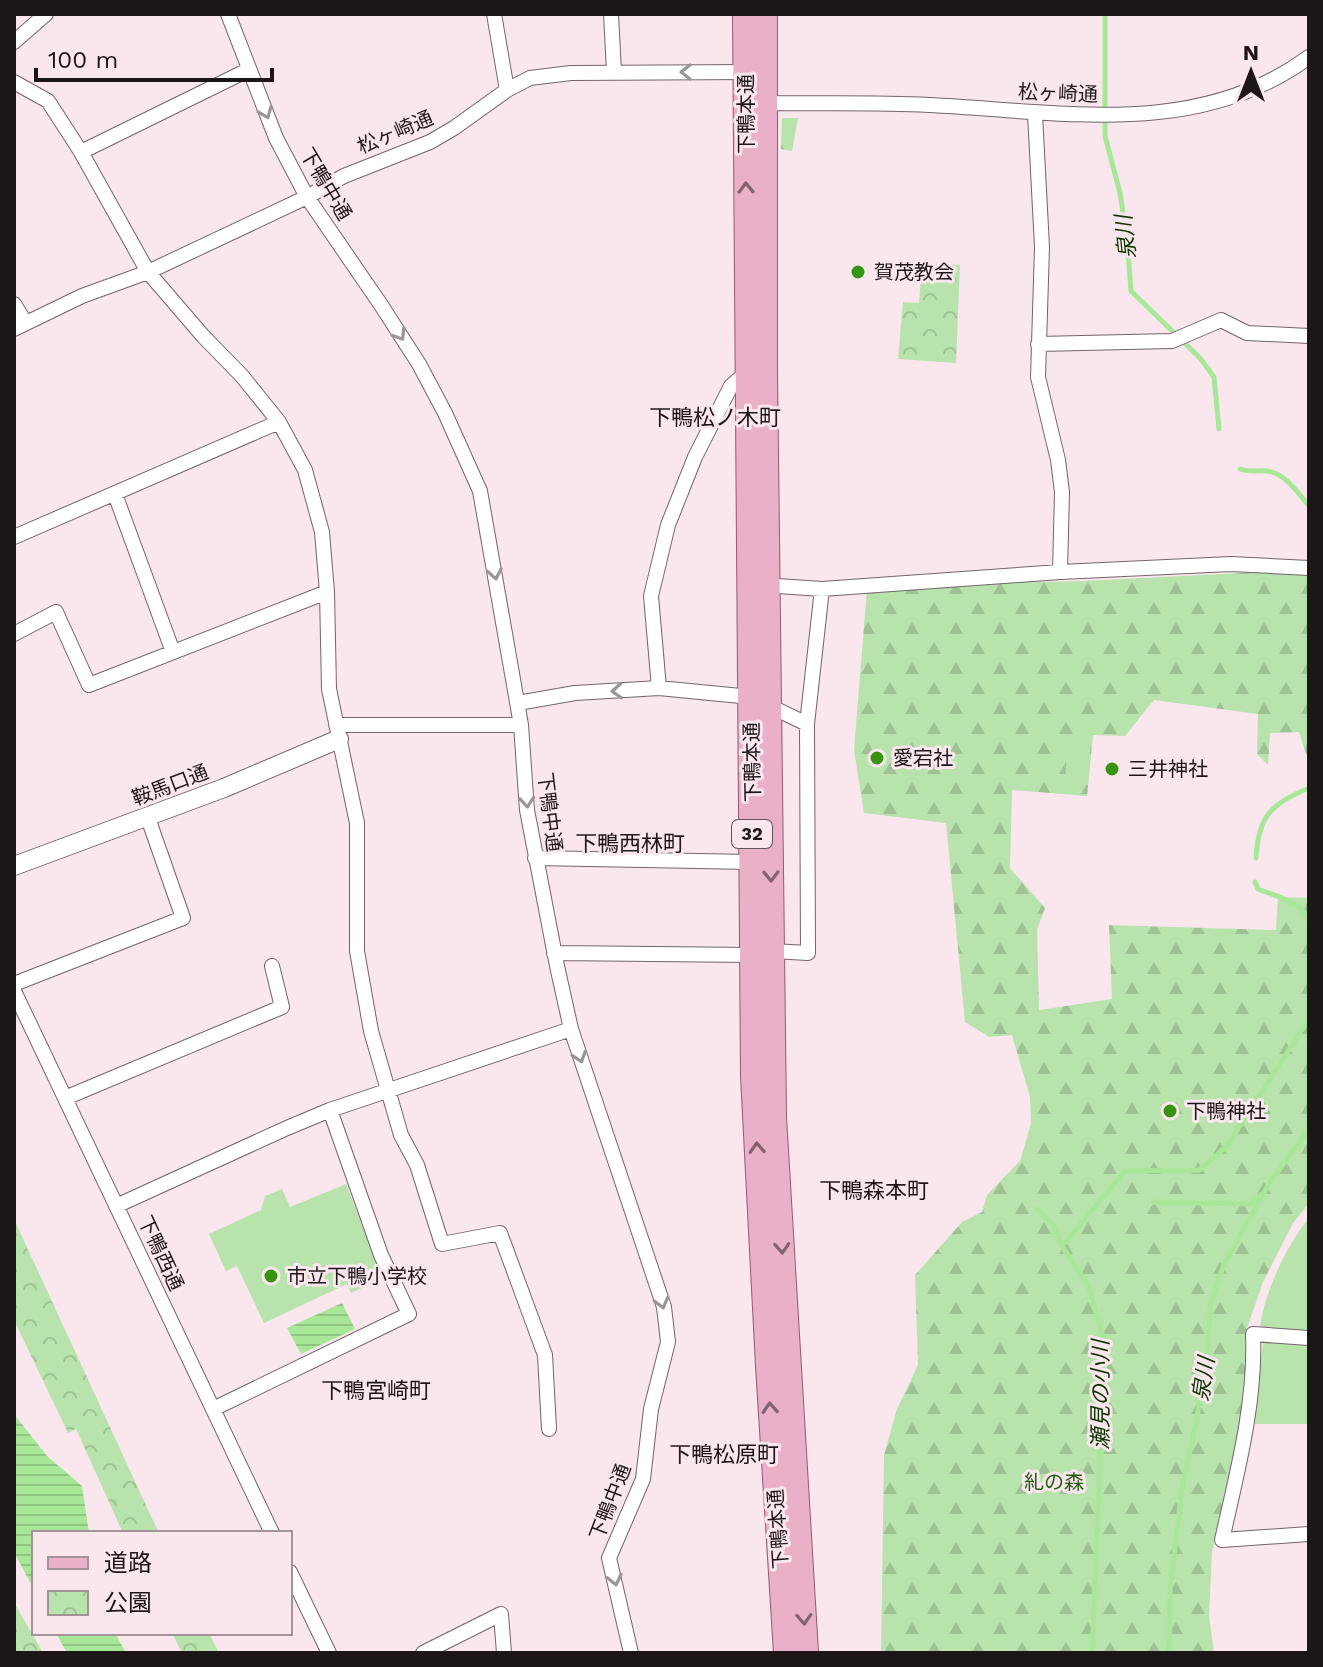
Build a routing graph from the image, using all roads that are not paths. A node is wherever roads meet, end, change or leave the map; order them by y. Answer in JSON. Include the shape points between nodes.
{"nodes":[{"id":1,"x":46,"y":14,"type":"edge"},
{"id":2,"x":228,"y":14,"type":"edge"},
{"id":3,"x":494,"y":14,"type":"edge"},
{"id":4,"x":611,"y":14,"type":"edge"},
{"id":5,"x":745,"y":14,"type":"edge"},
{"id":6,"x":765,"y":14,"type":"edge"},
{"id":7,"x":14,"y":42,"type":"edge"},
{"id":8,"x":1309,"y":57,"type":"edge"},
{"id":9,"x":248,"y":70,"type":"junction"},
{"id":10,"x":614,"y":72,"type":"junction"},
{"id":11,"x":755,"y":72,"type":"junction"},
{"id":12,"x":14,"y":82,"type":"edge"},
{"id":13,"x":507,"y":90,"type":"junction"},
{"id":14,"x":755,"y":103,"type":"junction"},
{"id":15,"x":1035,"y":114,"type":"junction"},
{"id":16,"x":81,"y":152,"type":"junction"},
{"id":17,"x":307,"y":197,"type":"junction"},
{"id":18,"x":148,"y":272,"type":"junction"},
{"id":19,"x":14,"y":304,"type":"edge"},
{"id":20,"x":20,"y":326,"type":"edge"},
{"id":21,"x":1309,"y":336,"type":"edge"},
{"id":22,"x":1038,"y":344,"type":"junction"},
{"id":23,"x":756,"y":372,"type":"junction"},
{"id":24,"x":279,"y":422,"type":"junction"},
{"id":25,"x":115,"y":494,"type":"junction"},
{"id":26,"x":14,"y":537,"type":"edge"},
{"id":27,"x":1309,"y":568,"type":"edge"},
{"id":28,"x":1060,"y":572,"type":"junction"},
{"id":29,"x":758,"y":585,"type":"junction"},
{"id":30,"x":822,"y":589,"type":"junction"},
{"id":31,"x":327,"y":592,"type":"junction"},
{"id":32,"x":14,"y":634,"type":"edge"},
{"id":33,"x":173,"y":652,"type":"junction"},
{"id":34,"x":659,"y":688,"type":"junction"},
{"id":35,"x":760,"y":702,"type":"junction"},
{"id":36,"x":518,"y":703,"type":"junction"},
{"id":37,"x":807,"y":724,"type":"junction"},
{"id":38,"x":521,"y":725,"type":"junction"},
{"id":39,"x":337,"y":732,"type":"junction"},
{"id":40,"x":148,"y":818,"type":"junction"},
{"id":41,"x":535,"y":858,"type":"junction"},
{"id":42,"x":752,"y":862,"type":"junction"},
{"id":43,"x":14,"y":866,"type":"edge"},
{"id":44,"x":554,"y":953,"type":"junction"},
{"id":45,"x":762,"y":953,"type":"junction"},
{"id":46,"x":272,"y":966,"type":"dead end"},
{"id":47,"x":14,"y":984,"type":"edge"},
{"id":48,"x":14,"y":991,"type":"edge"},
{"id":49,"x":571,"y":1029,"type":"junction"},
{"id":50,"x":389,"y":1090,"type":"junction"},
{"id":51,"x":65,"y":1098,"type":"junction"},
{"id":52,"x":330,"y":1110,"type":"junction"},
{"id":53,"x":116,"y":1206,"type":"junction"},
{"id":54,"x":1309,"y":1338,"type":"edge"},
{"id":55,"x":213,"y":1409,"type":"junction"},
{"id":56,"x":549,"y":1429,"type":"dead end"},
{"id":57,"x":271,"y":1531,"type":"edge"},
{"id":58,"x":1309,"y":1534,"type":"edge"},
{"id":59,"x":292,"y":1576,"type":"edge"},
{"id":60,"x":329,"y":1653,"type":"edge"},
{"id":61,"x":423,"y":1653,"type":"edge"},
{"id":62,"x":504,"y":1653,"type":"edge"},
{"id":63,"x":631,"y":1653,"type":"edge"},
{"id":64,"x":786,"y":1653,"type":"edge"},
{"id":65,"x":806,"y":1653,"type":"edge"}],
"edges":[{"from":1,"to":7,"type":"street"},
{"from":2,"to":9,"type":"street","name":"下鴨中通"},
{"from":3,"to":13,"type":"street"},
{"from":4,"to":10,"type":"street"},
{"from":5,"to":11,"type":"main road","name":"下鴨本通","number":"32"},
{"from":6,"to":11,"type":"main road","name":"下鴨本通","number":"32"},
{"from":8,"to":15,"type":"street","name":"松ヶ崎通","via":[[1252,91],[1150,114]]},
{"from":9,"to":16,"type":"street"},
{"from":9,"to":17,"type":"street","name":"下鴨中通","one_way":true},
{"from":11,"to":10,"type":"street","name":"松ヶ崎通","one_way":true},
{"from":10,"to":13,"type":"street","name":"松ヶ崎通","via":[[530,78]]},
{"from":11,"to":14,"type":"main road","name":"下鴨本通","number":"32"},
{"from":12,"to":16,"type":"street","via":[[48,101]]},
{"from":13,"to":17,"type":"street","name":"松ヶ崎通","via":[[430,142],[344,176]]},
{"from":14,"to":15,"type":"street","name":"松ヶ崎通","via":[[932,105]]},
{"from":14,"to":23,"type":"main road","name":"下鴨本通","number":"32"},
{"from":15,"to":22,"type":"street","via":[[1042,247]]},
{"from":16,"to":18,"type":"street"},
{"from":17,"to":18,"type":"street","name":"松ヶ崎通"},
{"from":17,"to":36,"type":"street","name":"下鴨中通","one_way":true,"via":[[419,364],[478,487]]},
{"from":18,"to":20,"type":"street","name":"松ヶ崎通"},
{"from":18,"to":24,"type":"street"},
{"from":19,"to":20,"type":"street"},
{"from":21,"to":22,"type":"street","via":[[1247,333],[1221,320],[1179,338]]},
{"from":22,"to":28,"type":"street","via":[[1038,377],[1062,492]]},
{"from":23,"to":29,"type":"main road","name":"下鴨本通","number":"32"},
{"from":23,"to":34,"type":"street","via":[[731,386],[668,525],[651,596]]},
{"from":24,"to":25,"type":"street"},
{"from":24,"to":31,"type":"street","via":[[312,489]]},
{"from":25,"to":26,"type":"street"},
{"from":25,"to":33,"type":"street"},
{"from":27,"to":28,"type":"street","via":[[1231,564]]},
{"from":28,"to":30,"type":"street"},
{"from":29,"to":30,"type":"street"},
{"from":29,"to":35,"type":"main road","name":"下鴨本通","number":"32"},
{"from":30,"to":37,"type":"street"},
{"from":31,"to":33,"type":"street"},
{"from":31,"to":39,"type":"street","via":[[329,689]]},
{"from":32,"to":33,"type":"street","via":[[56,612],[89,685]]},
{"from":34,"to":35,"type":"street"},
{"from":34,"to":36,"type":"street","one_way":true},
{"from":35,"to":37,"type":"street"},
{"from":35,"to":42,"type":"main road","name":"下鴨本通","number":"32"},
{"from":35,"to":45,"type":"main road","name":"下鴨本通","number":"32","one_way":true},
{"from":36,"to":38,"type":"street","name":"下鴨中通"},
{"from":37,"to":45,"type":"street","via":[[808,953]]},
{"from":38,"to":39,"type":"street","name":"鞍馬口通"},
{"from":38,"to":41,"type":"street","name":"下鴨中通","one_way":true},
{"from":39,"to":40,"type":"street","name":"鞍馬口通"},
{"from":39,"to":50,"type":"street","via":[[357,823],[357,951],[371,1031]]},
{"from":40,"to":43,"type":"street","name":"鞍馬口通"},
{"from":40,"to":47,"type":"street","via":[[183,918]]},
{"from":41,"to":42,"type":"street"},
{"from":41,"to":44,"type":"street","name":"下鴨中通"},
{"from":42,"to":45,"type":"main road","name":"下鴨本通","number":"32"},
{"from":44,"to":45,"type":"street"},
{"from":44,"to":49,"type":"street","name":"下鴨中通"},
{"from":64,"to":45,"type":"main road","name":"下鴨本通","number":"32","one_way":true,"via":[[753,1076]]},
{"from":45,"to":65,"type":"main road","name":"下鴨本通","number":"32","one_way":true},
{"from":46,"to":51,"type":"street","via":[[282,1007]]},
{"from":48,"to":51,"type":"street","name":"下鴨西通"},
{"from":49,"to":50,"type":"street"},
{"from":49,"to":63,"type":"street","name":"下鴨中通","one_way":true,"via":[[664,1307],[668,1342],[651,1409],[643,1479],[609,1558]]},
{"from":50,"to":52,"type":"street"},
{"from":50,"to":56,"type":"street","via":[[442,1244],[500,1233],[545,1355]]},
{"from":51,"to":53,"type":"street","name":"下鴨西通"},
{"from":52,"to":53,"type":"street"},
{"from":52,"to":55,"type":"street","via":[[381,1255],[409,1314]]},
{"from":53,"to":55,"type":"street","name":"下鴨西通"},
{"from":54,"to":58,"type":"street","via":[[1253,1334],[1243,1449],[1222,1540]]},
{"from":55,"to":57,"type":"street","name":"下鴨西通"},
{"from":59,"to":60,"type":"street"},
{"from":61,"to":62,"type":"street","via":[[501,1614]]}]}
